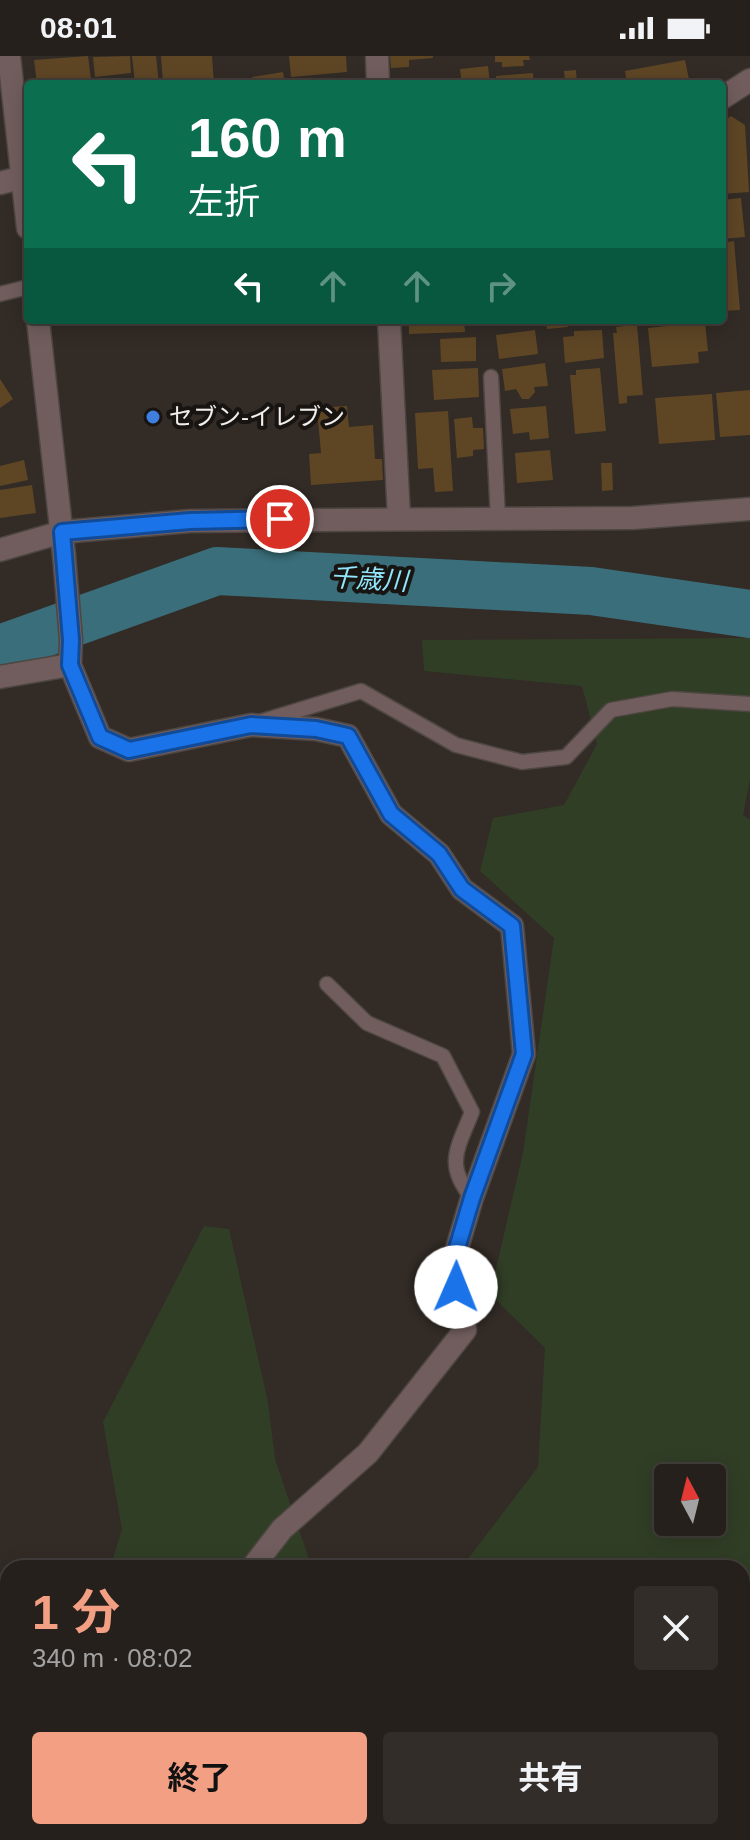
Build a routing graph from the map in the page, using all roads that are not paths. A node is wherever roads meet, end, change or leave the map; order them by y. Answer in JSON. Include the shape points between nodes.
{"nodes":[{"id":1,"x":9,"y":56,"type":"edge"},
{"id":2,"x":377,"y":56,"type":"edge"},
{"id":3,"x":378,"y":80,"type":"edge"},
{"id":4,"x":750,"y":80,"type":"edge"},
{"id":5,"x":726,"y":95,"type":"edge"},
{"id":6,"x":24,"y":168,"type":"edge"},
{"id":7,"x":24,"y":176,"type":"edge"},
{"id":8,"x":0,"y":183,"type":"edge"},
{"id":9,"x":24,"y":288,"type":"edge"},
{"id":10,"x":0,"y":294,"type":"edge"},
{"id":11,"x":38,"y":324,"type":"edge"},
{"id":12,"x":389,"y":324,"type":"edge"},
{"id":13,"x":491,"y":377,"type":"dead end"},
{"id":14,"x":750,"y":509,"type":"edge"},
{"id":15,"x":399,"y":518,"type":"junction"},
{"id":16,"x":498,"y":519,"type":"junction"},
{"id":17,"x":63,"y":544,"type":"junction"},
{"id":18,"x":0,"y":550,"type":"edge"},
{"id":19,"x":70,"y":665,"type":"junction"},
{"id":20,"x":0,"y":677,"type":"edge"},
{"id":21,"x":750,"y":704,"type":"edge"},
{"id":22,"x":251,"y":725,"type":"junction"},
{"id":23,"x":327,"y":984,"type":"dead end"},
{"id":24,"x":472,"y":1198,"type":"junction"},
{"id":25,"x":258,"y":1560,"type":"edge"}],
"edges":[{"from":1,"to":6,"type":"street"},
{"from":2,"to":3,"type":"street"},
{"from":4,"to":5,"type":"street"},
{"from":7,"to":8,"type":"street"},
{"from":9,"to":10,"type":"lane"},
{"from":11,"to":17,"type":"street"},
{"from":12,"to":15,"type":"street"},
{"from":13,"to":16,"type":"lane"},
{"from":14,"to":16,"type":"street","via":[[633,518]]},
{"from":15,"to":16,"type":"street"},
{"from":15,"to":17,"type":"street","via":[[190,521]]},
{"from":17,"to":18,"type":"street"},
{"from":17,"to":19,"type":"street"},
{"from":19,"to":20,"type":"street"},
{"from":19,"to":22,"type":"street","via":[[100,737],[129,750]]},
{"from":21,"to":22,"type":"lane","via":[[672,699],[611,710],[566,757],[522,762],[456,745],[361,691]]},
{"from":22,"to":24,"type":"street","via":[[348,736],[391,814],[439,854],[462,889],[512,926],[524,1054]]},
{"from":23,"to":24,"type":"lane","via":[[367,1023],[443,1056],[472,1112],[453,1159],[458,1181]]},
{"from":24,"to":25,"type":"street","via":[[452,1265],[465,1330],[368,1453],[282,1529]]}]}
